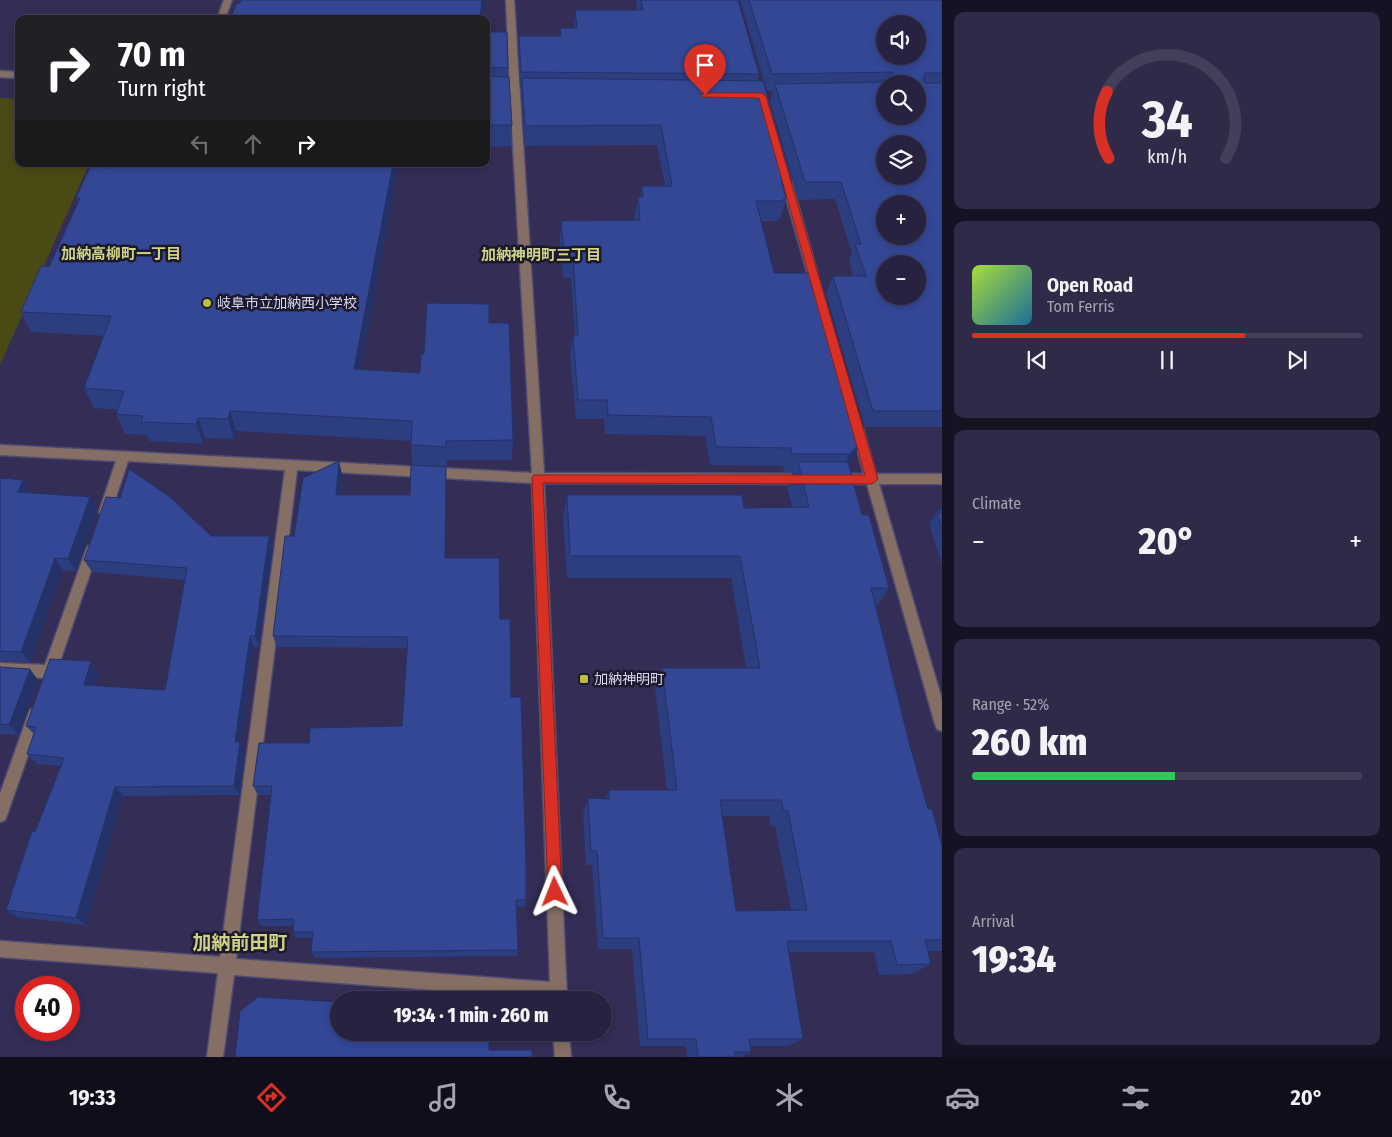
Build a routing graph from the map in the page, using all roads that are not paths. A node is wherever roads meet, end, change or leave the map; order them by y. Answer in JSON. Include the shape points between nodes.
{"nodes":[{"id":1,"x":228,"y":0,"type":"edge"},
{"id":2,"x":510,"y":0,"type":"edge"},
{"id":3,"x":222,"y":15,"type":"edge"},
{"id":4,"x":0,"y":74,"type":"edge"},
{"id":5,"x":15,"y":75,"type":"edge"},
{"id":6,"x":781,"y":163,"type":"edge"},
{"id":7,"x":820,"y":297,"type":"edge"},
{"id":8,"x":856,"y":422,"type":"edge"},
{"id":9,"x":0,"y":450,"type":"edge"},
{"id":10,"x":124,"y":456,"type":"junction"},
{"id":11,"x":292,"y":465,"type":"junction"},
{"id":12,"x":538,"y":478,"type":"junction"},
{"id":13,"x":872,"y":479,"type":"junction"},
{"id":14,"x":942,"y":479,"type":"edge"},
{"id":15,"x":102,"y":522,"type":"edge"},
{"id":16,"x":95,"y":541,"type":"edge"},
{"id":17,"x":0,"y":669,"type":"edge"},
{"id":18,"x":50,"y":672,"type":"junction"},
{"id":19,"x":942,"y":724,"type":"edge"},
{"id":20,"x":0,"y":814,"type":"edge"},
{"id":21,"x":0,"y":949,"type":"edge"},
{"id":22,"x":227,"y":966,"type":"junction"},
{"id":23,"x":504,"y":991,"type":"edge"},
{"id":24,"x":559,"y":991,"type":"edge"},
{"id":25,"x":562,"y":1041,"type":"edge"},
{"id":26,"x":215,"y":1057,"type":"edge"},
{"id":27,"x":563,"y":1057,"type":"edge"}],
"edges":[{"from":1,"to":3,"type":"street"},
{"from":2,"to":12,"type":"street"},
{"from":4,"to":5,"type":"street"},
{"from":6,"to":7,"type":"street"},
{"from":8,"to":13,"type":"street"},
{"from":9,"to":10,"type":"street"},
{"from":10,"to":11,"type":"street"},
{"from":10,"to":15,"type":"street"},
{"from":11,"to":12,"type":"street"},
{"from":11,"to":22,"type":"street"},
{"from":12,"to":13,"type":"street"},
{"from":12,"to":24,"type":"street"},
{"from":13,"to":14,"type":"street"},
{"from":13,"to":19,"type":"street"},
{"from":16,"to":18,"type":"street"},
{"from":17,"to":18,"type":"street"},
{"from":18,"to":20,"type":"street"},
{"from":21,"to":22,"type":"street"},
{"from":22,"to":23,"type":"street"},
{"from":22,"to":26,"type":"street"},
{"from":25,"to":27,"type":"street"}]}
